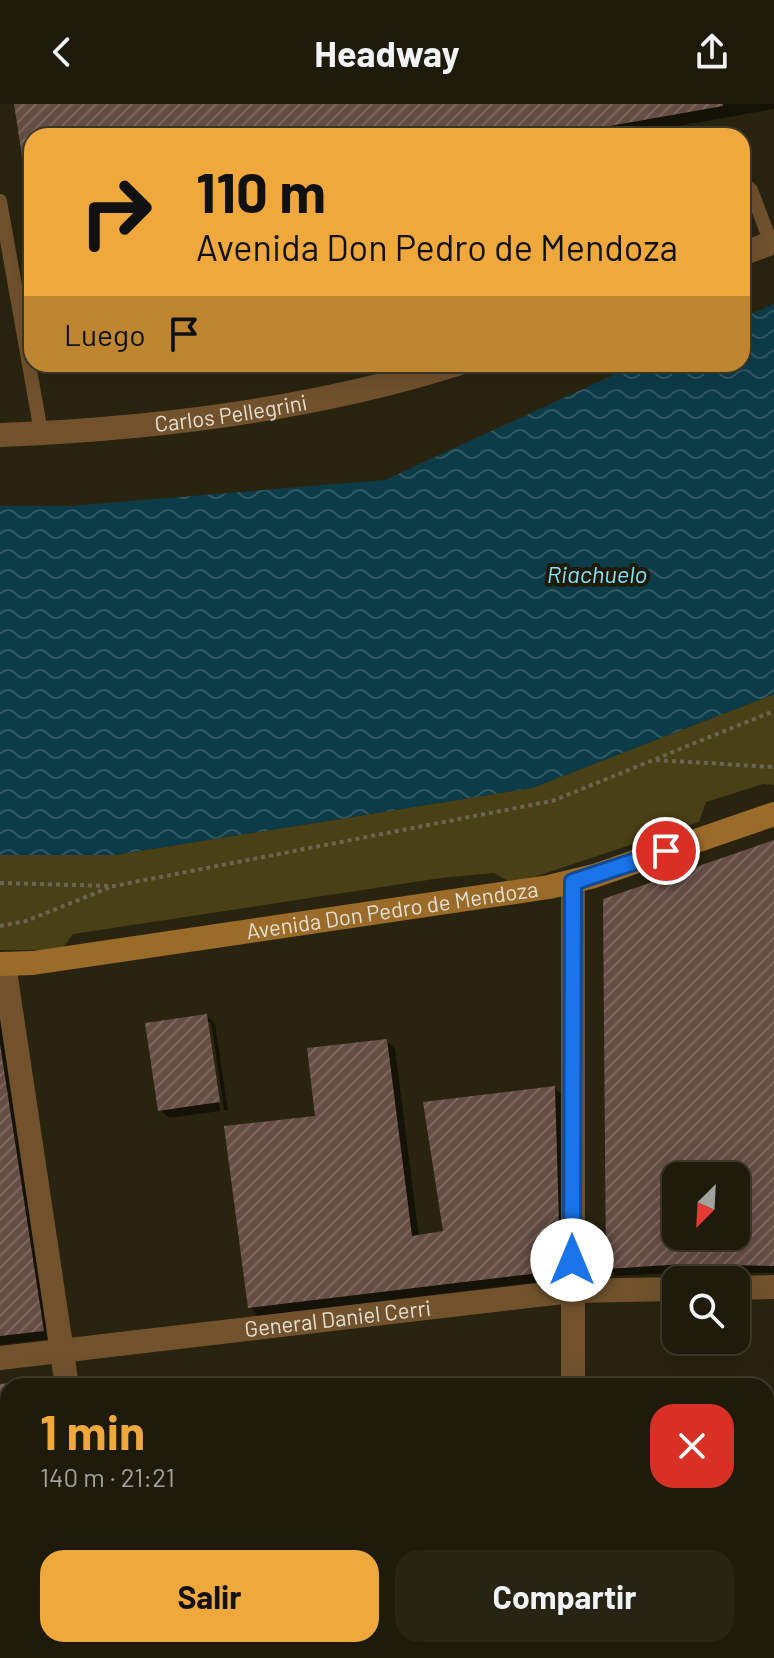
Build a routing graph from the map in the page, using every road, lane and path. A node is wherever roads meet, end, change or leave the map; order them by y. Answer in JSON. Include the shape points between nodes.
{"nodes":[{"id":1,"x":750,"y":189,"type":"edge"},
{"id":2,"x":0,"y":201,"type":"edge"},
{"id":3,"x":772,"y":243,"type":"edge"},
{"id":4,"x":750,"y":251,"type":"edge"},
{"id":5,"x":24,"y":336,"type":"edge"},
{"id":6,"x":30,"y":372,"type":"edge"},
{"id":7,"x":427,"y":372,"type":"edge"},
{"id":8,"x":41,"y":432,"type":"junction"},
{"id":9,"x":0,"y":435,"type":"edge"},
{"id":10,"x":774,"y":711,"type":"edge"},
{"id":11,"x":654,"y":760,"type":"junction"},
{"id":12,"x":774,"y":767,"type":"edge"},
{"id":13,"x":774,"y":814,"type":"edge"},
{"id":14,"x":573,"y":882,"type":"junction"},
{"id":15,"x":0,"y":883,"type":"edge"},
{"id":16,"x":114,"y":886,"type":"junction"},
{"id":17,"x":0,"y":926,"type":"edge"},
{"id":18,"x":2,"y":964,"type":"edge"},
{"id":19,"x":774,"y":1287,"type":"edge"},
{"id":20,"x":750,"y":1288,"type":"edge"},
{"id":21,"x":662,"y":1289,"type":"edge"},
{"id":22,"x":572,"y":1291,"type":"junction"},
{"id":23,"x":62,"y":1351,"type":"junction"},
{"id":24,"x":0,"y":1358,"type":"edge"},
{"id":25,"x":66,"y":1378,"type":"edge"},
{"id":26,"x":573,"y":1378,"type":"edge"}],
"edges":[{"from":1,"to":3,"type":"lane"},
{"from":2,"to":5,"type":"lane"},
{"from":3,"to":4,"type":"street"},
{"from":6,"to":8,"type":"lane"},
{"from":7,"to":8,"type":"street","name":"Carlos Pellegrini","via":[[319,401]]},
{"from":8,"to":9,"type":"street","name":"Carlos Pellegrini"},
{"from":10,"to":11,"type":"path"},
{"from":11,"to":12,"type":"path"},
{"from":11,"to":16,"type":"path","via":[[552,801]]},
{"from":13,"to":14,"type":"main road","name":"Avenida Don Pedro de Mendoza"},
{"from":14,"to":18,"type":"main road","name":"Avenida Don Pedro de Mendoza"},
{"from":14,"to":22,"type":"street"},
{"from":15,"to":16,"type":"path"},
{"from":16,"to":17,"type":"path"},
{"from":18,"to":23,"type":"street"},
{"from":19,"to":20,"type":"street"},
{"from":21,"to":22,"type":"street","name":"General Daniel Cerri"},
{"from":22,"to":23,"type":"street","name":"General Daniel Cerri"},
{"from":22,"to":26,"type":"street"},
{"from":23,"to":24,"type":"street","name":"General Daniel Cerri"},
{"from":23,"to":25,"type":"street"}]}
